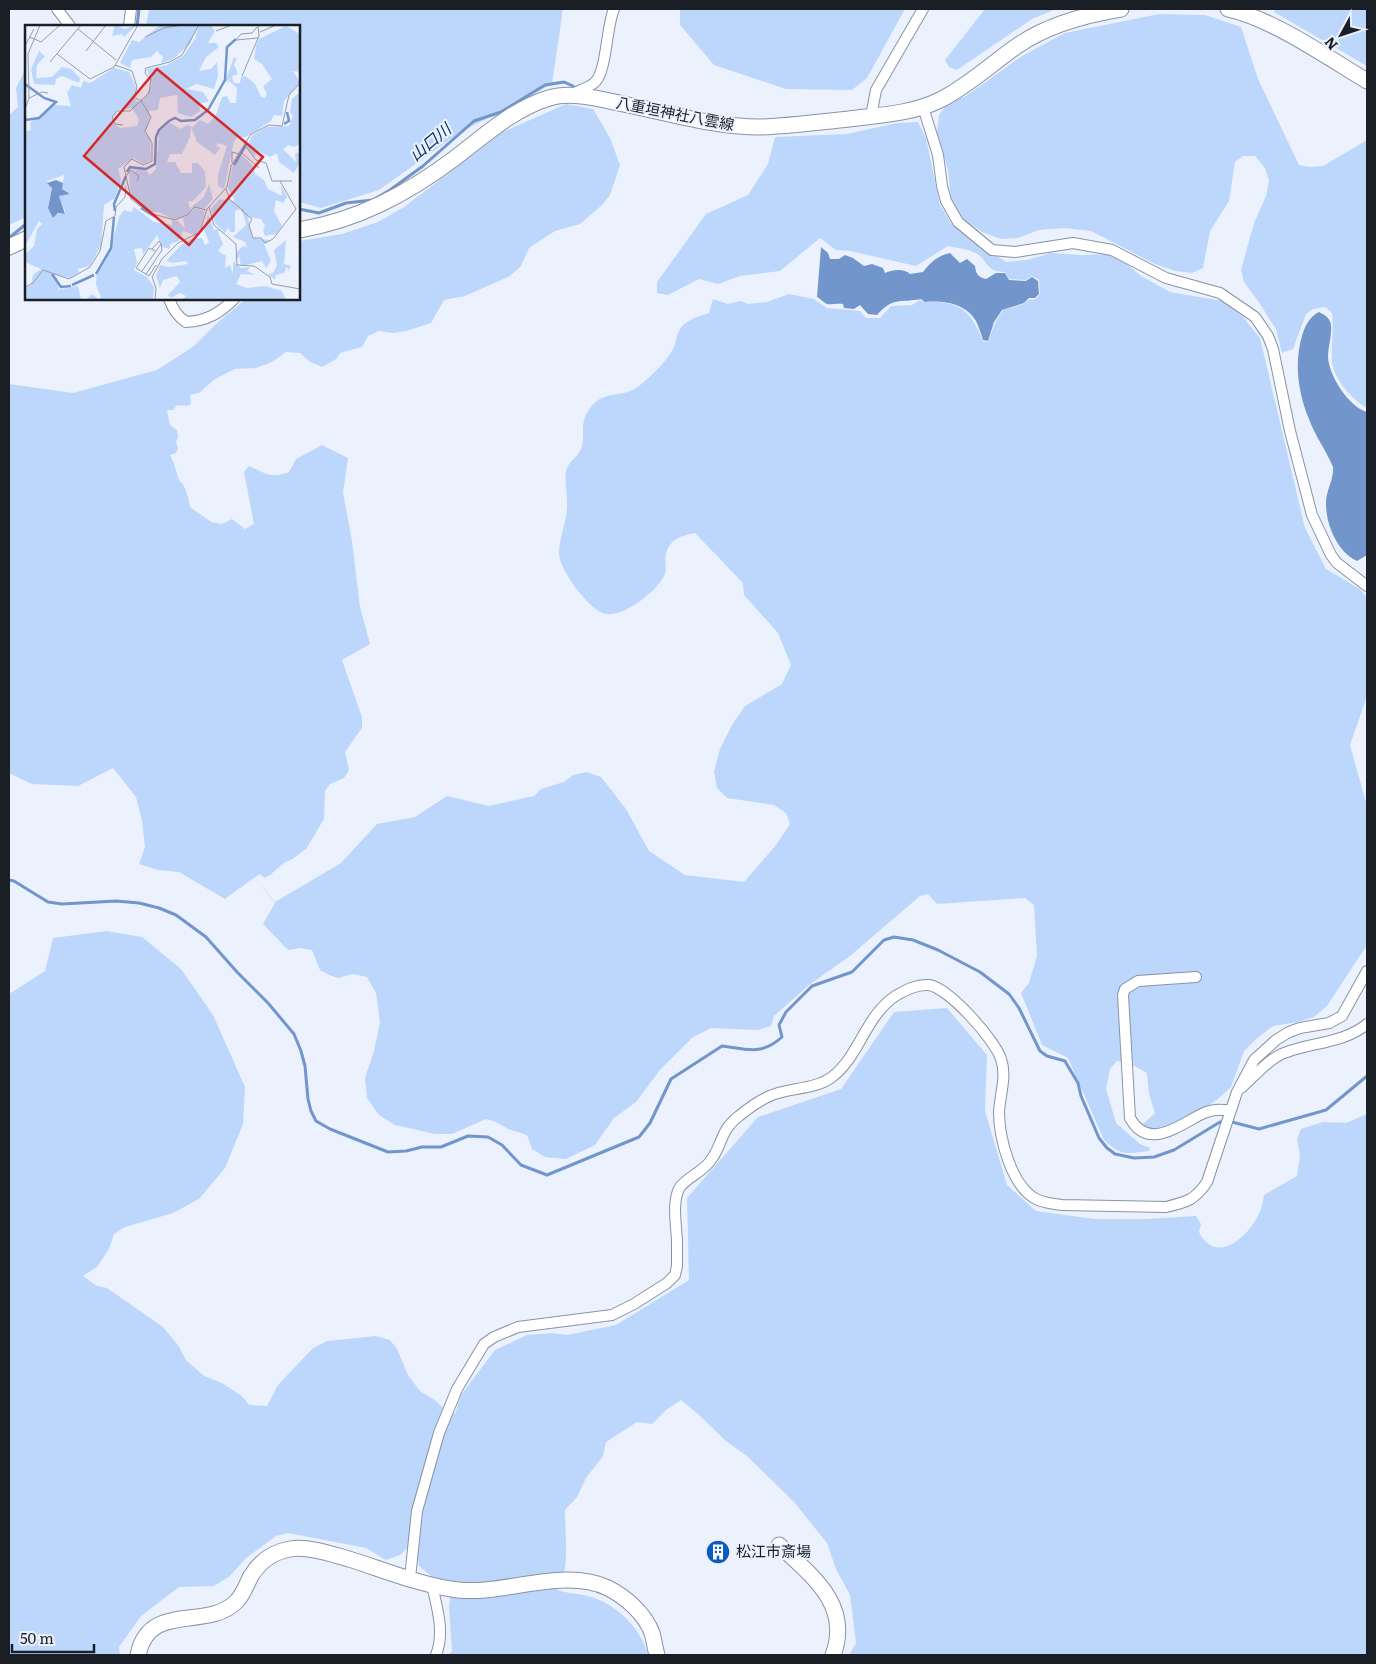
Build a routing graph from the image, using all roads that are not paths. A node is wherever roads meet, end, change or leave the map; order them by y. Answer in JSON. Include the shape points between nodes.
{"nodes":[{"id":1,"x":57,"y":9,"type":"edge"},
{"id":2,"x":131,"y":9,"type":"edge"},
{"id":3,"x":614,"y":9,"type":"edge"},
{"id":4,"x":923,"y":9,"type":"edge"},
{"id":5,"x":1121,"y":9,"type":"edge"},
{"id":6,"x":1228,"y":9,"type":"edge"},
{"id":7,"x":69,"y":25,"type":"edge"},
{"id":8,"x":129,"y":25,"type":"edge"},
{"id":9,"x":1367,"y":81,"type":"edge"},
{"id":10,"x":569,"y":95,"type":"junction"},
{"id":11,"x":923,"y":107,"type":"junction"},
{"id":12,"x":871,"y":116,"type":"junction"},
{"id":13,"x":300,"y":230,"type":"edge"},
{"id":14,"x":25,"y":239,"type":"edge"},
{"id":15,"x":9,"y":247,"type":"edge"},
{"id":16,"x":169,"y":300,"type":"edge"},
{"id":17,"x":233,"y":300,"type":"edge"},
{"id":18,"x":1367,"y":586,"type":"edge"},
{"id":19,"x":1367,"y":971,"type":"edge"},
{"id":20,"x":1196,"y":977,"type":"dead end"},
{"id":21,"x":1367,"y":1024,"type":"edge"},
{"id":22,"x":1237,"y":1092,"type":"junction"},
{"id":23,"x":1230,"y":1113,"type":"junction"},
{"id":24,"x":779,"y":1544,"type":"dead end"},
{"id":25,"x":410,"y":1578,"type":"junction"},
{"id":26,"x":432,"y":1584,"type":"junction"},
{"id":27,"x":138,"y":1655,"type":"edge"},
{"id":28,"x":436,"y":1655,"type":"edge"},
{"id":29,"x":657,"y":1655,"type":"edge"},
{"id":30,"x":833,"y":1655,"type":"edge"}],
"edges":[{"from":1,"to":7,"type":"street"},
{"from":2,"to":8,"type":"street"},
{"from":3,"to":10,"type":"street","via":[[600,77]]},
{"from":4,"to":12,"type":"street","via":[[876,90]]},
{"from":5,"to":11,"type":"main road","name":"八重垣神社八雲線","via":[[1058,24],[1019,45],[961,87]]},
{"from":6,"to":9,"type":"main road","via":[[1282,31]]},
{"from":10,"to":12,"type":"main road","name":"八重垣神社八雲線","via":[[743,126]]},
{"from":10,"to":13,"type":"main road","name":"八重垣神社八雲線","via":[[550,98],[503,121],[392,199],[327,225]]},
{"from":11,"to":12,"type":"main road","name":"八重垣神社八雲線"},
{"from":11,"to":18,"type":"street","via":[[938,155],[946,201],[958,222],[992,250],[1015,252],[1073,244],[1112,250],[1166,278],[1220,293],[1255,316],[1273,350],[1312,515],[1337,563]]},
{"from":14,"to":15,"type":"main road"},
{"from":16,"to":17,"type":"street","via":[[178,316],[186,322],[198,322],[210,318]]},
{"from":19,"to":22,"type":"street","via":[[1342,1016],[1329,1023],[1300,1028],[1276,1040],[1254,1060]]},
{"from":20,"to":23,"type":"street","via":[[1138,981],[1122,996],[1130,1118],[1135,1127],[1155,1134],[1177,1129],[1205,1112],[1218,1109]]},
{"from":21,"to":22,"type":"street","via":[[1347,1036],[1285,1052]]},
{"from":22,"to":23,"type":"street"},
{"from":23,"to":25,"type":"street","via":[[1207,1182],[1193,1198],[1182,1203],[1166,1207],[1062,1205],[1035,1198],[1017,1180],[1003,1139],[999,1112],[1004,1075],[998,1051],[961,1006],[940,989],[921,985],[903,992],[876,1015],[840,1070],[830,1079],[776,1094],[746,1110],[726,1128],[712,1160],[679,1189],[676,1201],[677,1266],[675,1275],[667,1283],[612,1314],[518,1327],[484,1344],[457,1389],[437,1440],[417,1511]]},
{"from":24,"to":30,"type":"main road","via":[[822,1586],[832,1601],[837,1627]]},
{"from":25,"to":26,"type":"main road"},
{"from":25,"to":27,"type":"main road","via":[[333,1554],[303,1548],[281,1552],[262,1561],[234,1604],[216,1614],[172,1619],[156,1626],[143,1640]]},
{"from":26,"to":28,"type":"street","via":[[441,1631]]},
{"from":26,"to":29,"type":"main road","via":[[473,1592],[569,1581],[600,1585],[628,1601],[638,1612],[652,1633]]}]}
